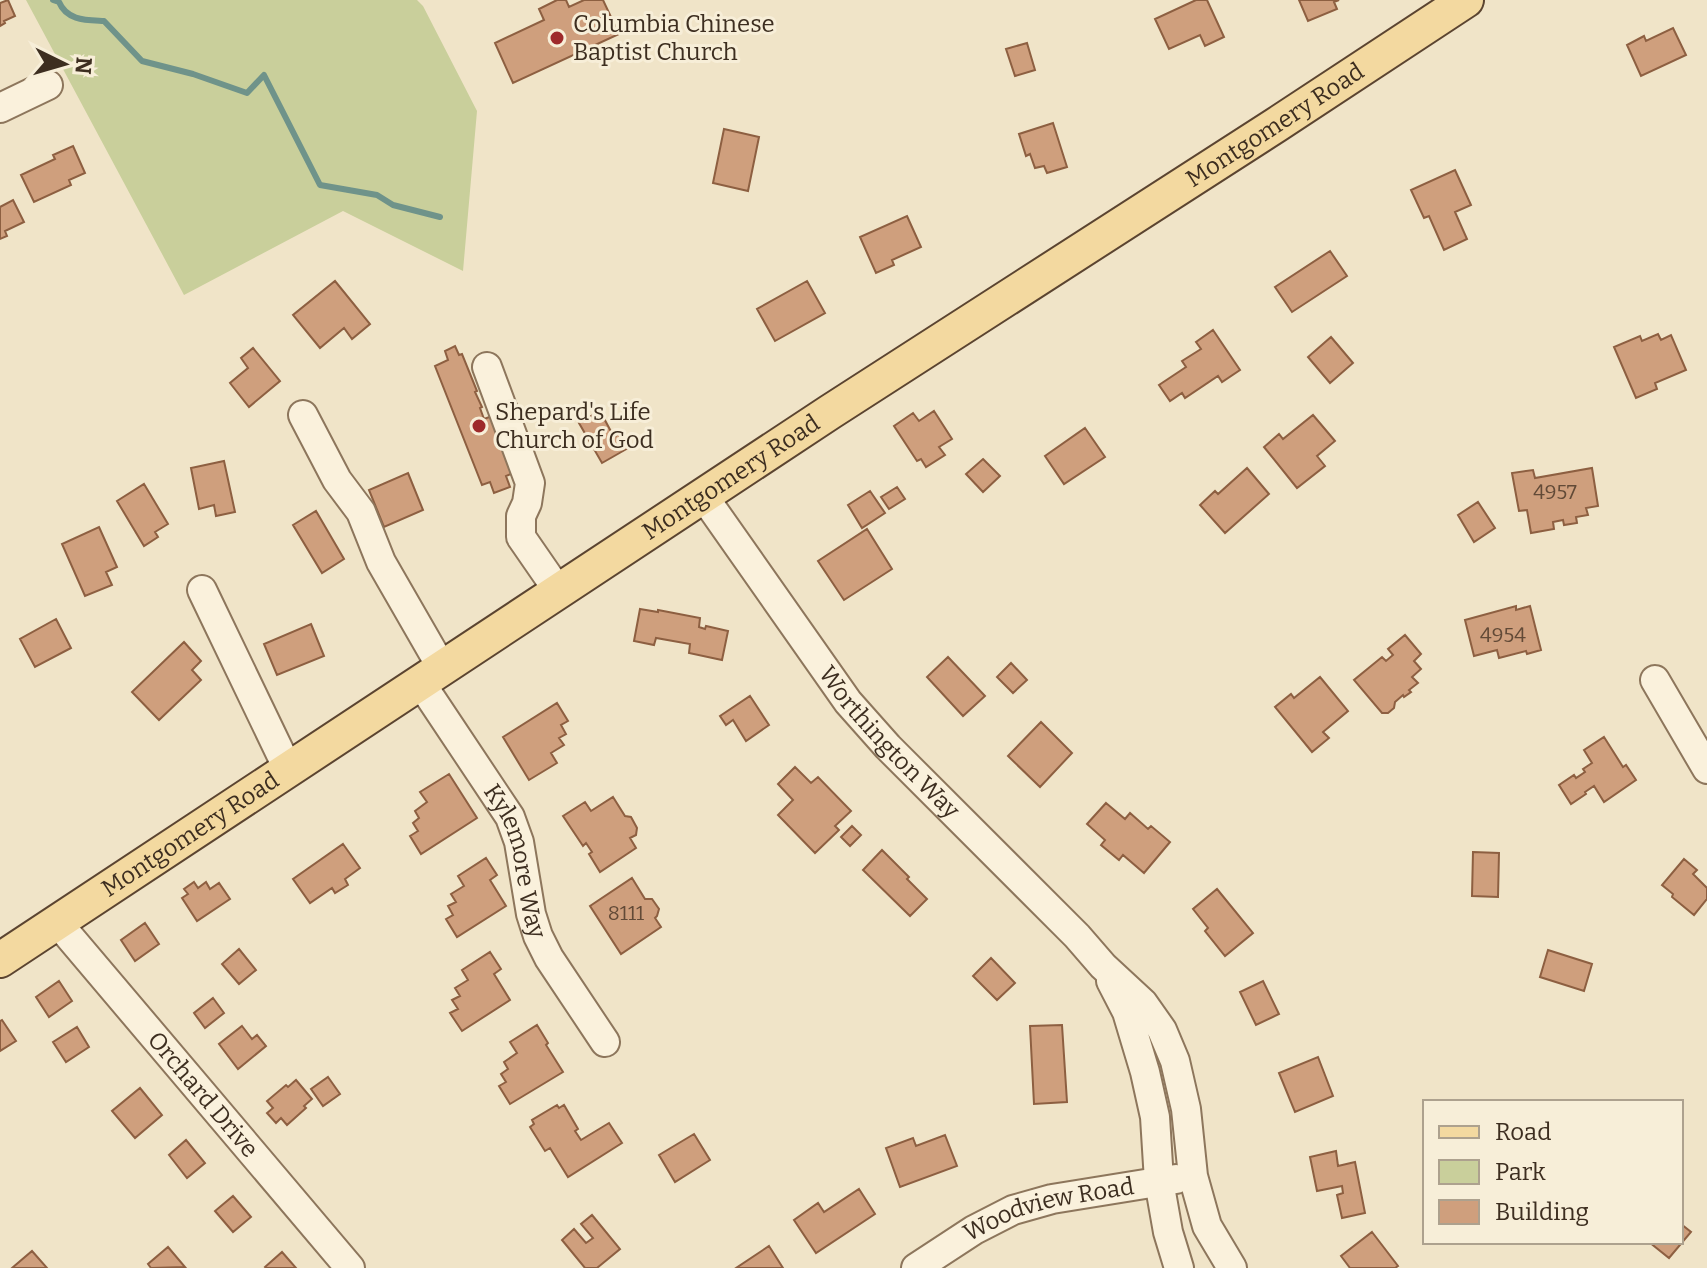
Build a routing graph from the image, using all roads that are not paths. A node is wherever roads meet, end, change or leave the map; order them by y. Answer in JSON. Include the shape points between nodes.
{"nodes":[{"id":1,"x":1466,"y":0,"type":"edge"},
{"id":2,"x":48,"y":85,"type":"dead end"},
{"id":3,"x":0,"y":108,"type":"edge"},
{"id":4,"x":487,"y":367,"type":"dead end"},
{"id":5,"x":303,"y":415,"type":"dead end"},
{"id":6,"x":704,"y":497,"type":"junction"},
{"id":7,"x":202,"y":590,"type":"dead end"},
{"id":8,"x":559,"y":592,"type":"junction"},
{"id":9,"x":431,"y":675,"type":"junction"},
{"id":10,"x":1655,"y":680,"type":"dead end"},
{"id":11,"x":288,"y":769,"type":"junction"},
{"id":12,"x":1707,"y":769,"type":"edge"},
{"id":13,"x":57,"y":922,"type":"junction"},
{"id":14,"x":0,"y":960,"type":"edge"},
{"id":15,"x":1103,"y":966,"type":"junction"},
{"id":16,"x":605,"y":1042,"type":"dead end"},
{"id":17,"x":1193,"y":1176,"type":"junction"},
{"id":18,"x":1159,"y":1181,"type":"junction"},
{"id":19,"x":350,"y":1268,"type":"edge"},
{"id":20,"x":916,"y":1268,"type":"edge"},
{"id":21,"x":1179,"y":1268,"type":"edge"},
{"id":22,"x":1232,"y":1268,"type":"edge"}],
"edges":[{"from":1,"to":6,"type":"main road","name":"Montgomery Road"},
{"from":2,"to":3,"type":"street"},
{"from":4,"to":8,"type":"street","via":[[530,483],[521,537]]},
{"from":5,"to":9,"type":"street","name":"Kylemore Way","via":[[337,480],[361,512]]},
{"from":6,"to":8,"type":"main road","name":"Montgomery Road"},
{"from":6,"to":15,"type":"street","name":"Worthington Way","via":[[848,702]]},
{"from":7,"to":11,"type":"street"},
{"from":8,"to":9,"type":"main road","name":"Montgomery Road"},
{"from":9,"to":11,"type":"main road","name":"Montgomery Road"},
{"from":9,"to":16,"type":"street","name":"Kylemore Way","via":[[510,817],[538,936]]},
{"from":10,"to":12,"type":"street"},
{"from":11,"to":13,"type":"main road","name":"Montgomery Road"},
{"from":13,"to":14,"type":"main road","name":"Montgomery Road"},
{"from":13,"to":19,"type":"street","name":"Orchard Drive"},
{"from":15,"to":17,"type":"street","name":"Worthington Way","via":[[1143,1003],[1162,1030],[1186,1109]]},
{"from":15,"to":18,"type":"street","name":"Worthington Way","via":[[1135,1035],[1155,1117]]},
{"from":17,"to":18,"type":"street","name":"Woodview Road"},
{"from":17,"to":22,"type":"street","name":"Worthington Way","via":[[1207,1226]]},
{"from":18,"to":20,"type":"street","name":"Woodview Road","via":[[1013,1210]]},
{"from":18,"to":21,"type":"street","name":"Worthington Way"}]}
